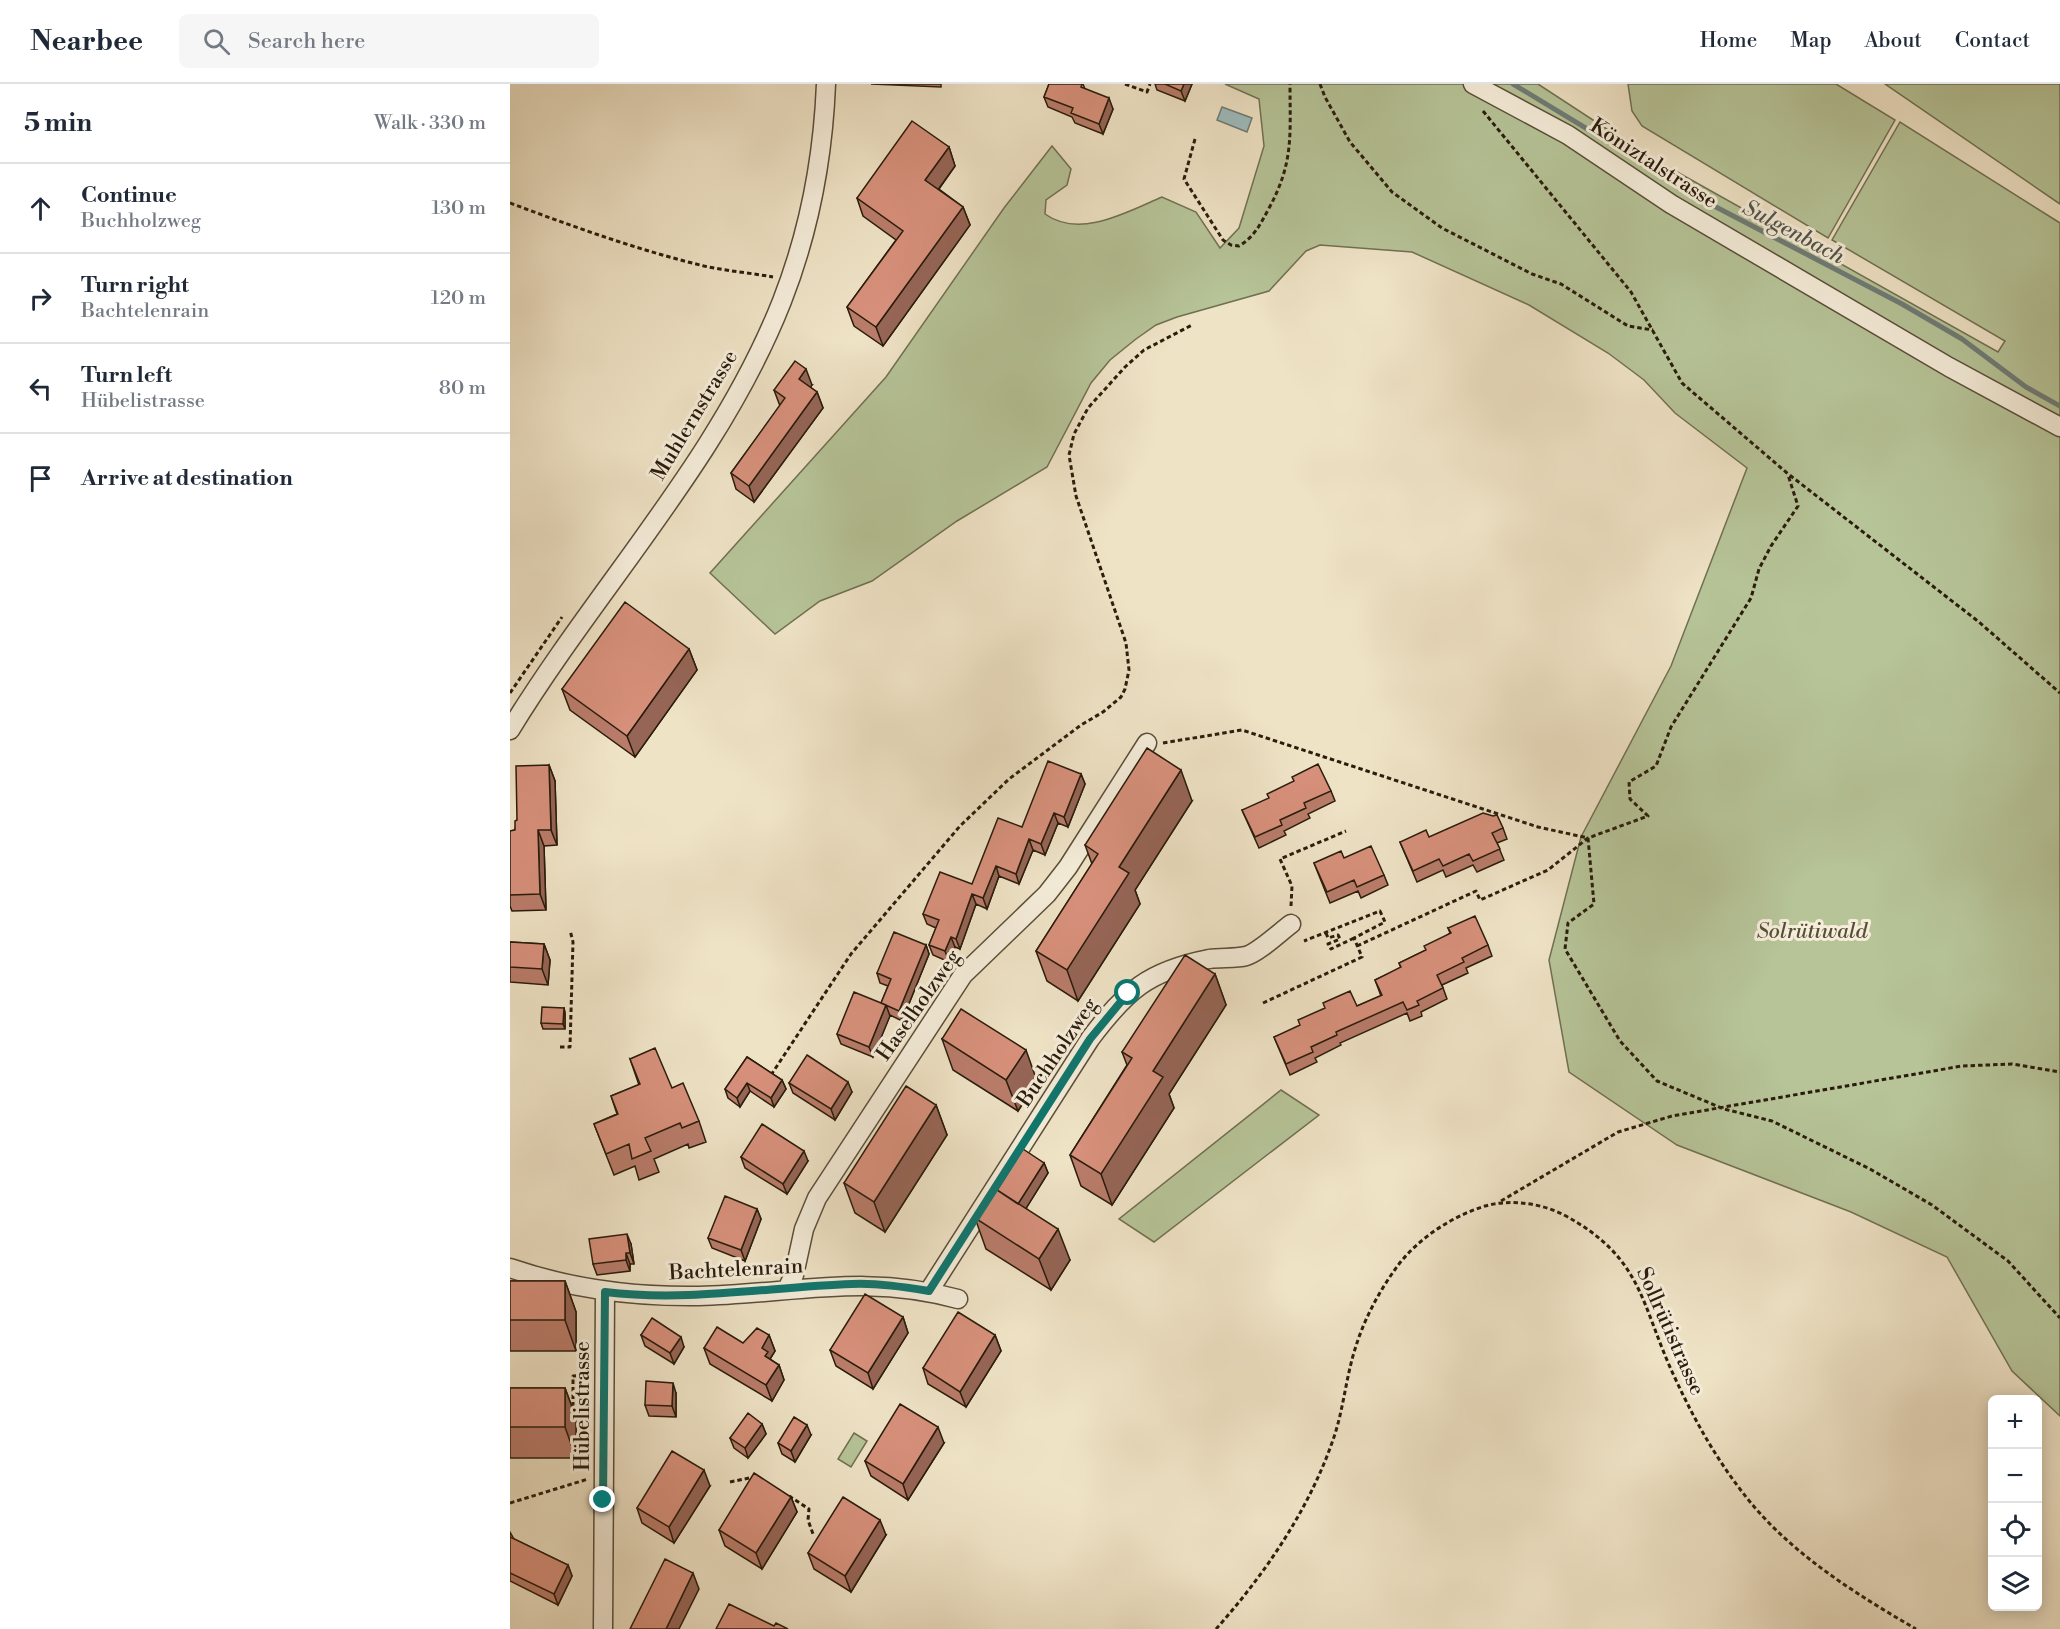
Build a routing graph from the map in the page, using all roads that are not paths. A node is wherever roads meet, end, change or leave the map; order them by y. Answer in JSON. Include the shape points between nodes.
{"nodes":[{"id":1,"x":826,"y":84,"type":"edge"},
{"id":2,"x":1473,"y":84,"type":"edge"},
{"id":3,"x":2060,"y":427,"type":"edge"},
{"id":4,"x":510,"y":730,"type":"edge"},
{"id":5,"x":1147,"y":743,"type":"road end"},
{"id":6,"x":1291,"y":924,"type":"dead end"},
{"id":7,"x":512,"y":1269,"type":"edge"},
{"id":8,"x":787,"y":1289,"type":"junction"},
{"id":9,"x":929,"y":1291,"type":"junction"},
{"id":10,"x":605,"y":1292,"type":"junction"},
{"id":11,"x":958,"y":1299,"type":"dead end"},
{"id":12,"x":603,"y":1629,"type":"edge"}],
"edges":[{"from":1,"to":4,"type":"street","name":"Muhlernstrasse","via":[[814,193],[796,261],[771,326],[731,404],[693,465],[551,664]]},
{"from":2,"to":3,"type":"street","name":"Köniztalstrasse","via":[[1568,135],[1671,204],[1949,367]]},
{"from":5,"to":8,"type":"street","name":"Haselholzweg","via":[[1068,867],[1047,894],[963,975],[913,1047],[817,1198]]},
{"from":6,"to":9,"type":"street","name":"Buchholzweg","via":[[1247,956],[1212,959],[1163,972],[1118,1002],[1084,1048]]},
{"from":7,"to":10,"type":"street","name":"Bachtelenrain"},
{"from":8,"to":9,"type":"street","name":"Bachtelenrain","via":[[853,1284]]},
{"from":8,"to":10,"type":"street","name":"Bachtelenrain","via":[[700,1296]]},
{"from":9,"to":11,"type":"street","name":"Bachtelenrain"},
{"from":10,"to":12,"type":"street","name":"Hübelistrasse"}]}
